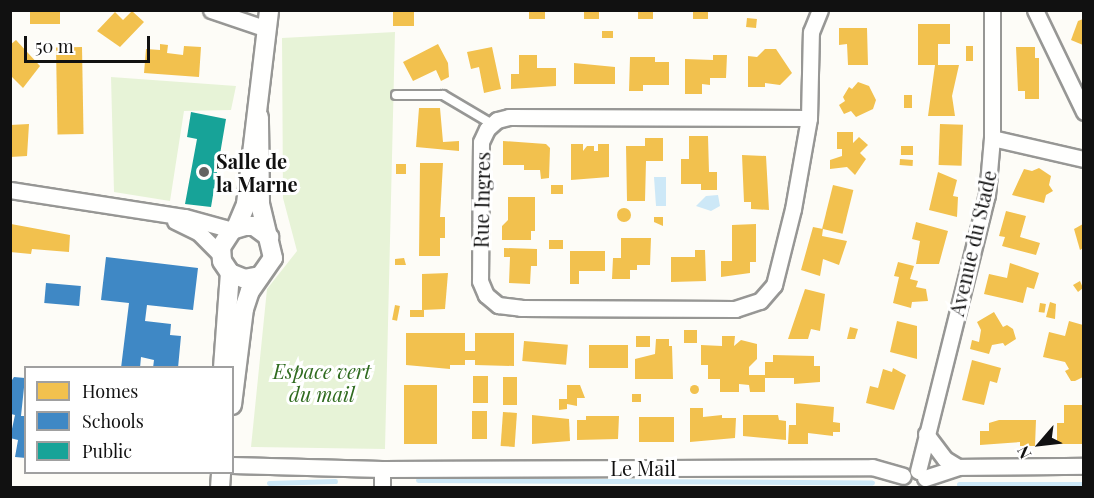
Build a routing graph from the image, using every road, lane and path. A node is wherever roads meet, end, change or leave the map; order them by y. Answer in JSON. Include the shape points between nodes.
{"nodes":[{"id":1,"x":211,"y":10,"type":"edge"},
{"id":2,"x":269,"y":10,"type":"edge"},
{"id":3,"x":820,"y":10,"type":"edge"},
{"id":4,"x":992,"y":10,"type":"edge"},
{"id":5,"x":1035,"y":10,"type":"edge"},
{"id":6,"x":267,"y":29,"type":"junction"},
{"id":7,"x":396,"y":95,"type":"dead end"},
{"id":8,"x":1083,"y":112,"type":"edge"},
{"id":9,"x":259,"y":117,"type":"junction"},
{"id":10,"x":809,"y":118,"type":"junction"},
{"id":11,"x":492,"y":124,"type":"junction"},
{"id":12,"x":992,"y":138,"type":"junction"},
{"id":13,"x":1083,"y":159,"type":"edge"},
{"id":14,"x":10,"y":190,"type":"edge"},
{"id":15,"x":168,"y":216,"type":"junction"},
{"id":16,"x":234,"y":229,"type":"junction"},
{"id":17,"x":269,"y":237,"type":"junction"},
{"id":18,"x":221,"y":255,"type":"junction"},
{"id":19,"x":230,"y":273,"type":"junction"},
{"id":20,"x":260,"y":276,"type":"junction"},
{"id":21,"x":223,"y":366,"type":"edge"},
{"id":22,"x":234,"y":389,"type":"edge"},
{"id":23,"x":926,"y":434,"type":"junction"},
{"id":24,"x":234,"y":465,"type":"edge"},
{"id":25,"x":1083,"y":466,"type":"edge"},
{"id":26,"x":958,"y":467,"type":"junction"},
{"id":27,"x":382,"y":469,"type":"junction"},
{"id":28,"x":923,"y":479,"type":"edge"},
{"id":29,"x":902,"y":482,"type":"edge"},
{"id":30,"x":382,"y":488,"type":"edge"}],
"edges":[{"from":1,"to":6,"type":"street"},
{"from":2,"to":6,"type":"street"},
{"from":3,"to":10,"type":"street","via":[[811,32]]},
{"from":4,"to":12,"type":"street","name":"Avenue du Stade"},
{"from":5,"to":8,"type":"street"},
{"from":6,"to":9,"type":"street"},
{"from":7,"to":11,"type":"lane","via":[[443,95]]},
{"from":9,"to":16,"type":"street","via":[[246,204]]},
{"from":9,"to":17,"type":"street","via":[[260,204]]},
{"from":10,"to":11,"type":"street","name":"Rue Ingres","via":[[509,117]]},
{"from":10,"to":11,"type":"street","name":"Rue Ingres","via":[[793,209],[774,285],[760,301],[744,308],[498,305],[486,295],[480,281],[482,142]]},
{"from":12,"to":13,"type":"street"},
{"from":12,"to":23,"type":"street","name":"Avenue du Stade","via":[[987,195]]},
{"from":14,"to":15,"type":"street"},
{"from":15,"to":16,"type":"street"},
{"from":15,"to":18,"type":"street","via":[[198,232]]},
{"from":16,"to":17,"type":"street","via":[[254,226]]},
{"from":16,"to":18,"type":"street","via":[[223,241]]},
{"from":17,"to":20,"type":"street","via":[[273,258]]},
{"from":18,"to":19,"type":"street"},
{"from":19,"to":20,"type":"street","via":[[244,279]]},
{"from":19,"to":21,"type":"street"},
{"from":20,"to":22,"type":"street","via":[[244,309]]},
{"from":23,"to":26,"type":"street","via":[[945,459]]},
{"from":23,"to":28,"type":"street","name":"Avenue du Stade"},
{"from":24,"to":27,"type":"street","name":"Le Mail"},
{"from":25,"to":26,"type":"street"},
{"from":26,"to":28,"type":"street"},
{"from":27,"to":29,"type":"street","name":"Le Mail","via":[[872,467]]},
{"from":27,"to":30,"type":"street"},
{"from":28,"to":29,"type":"street"}]}
